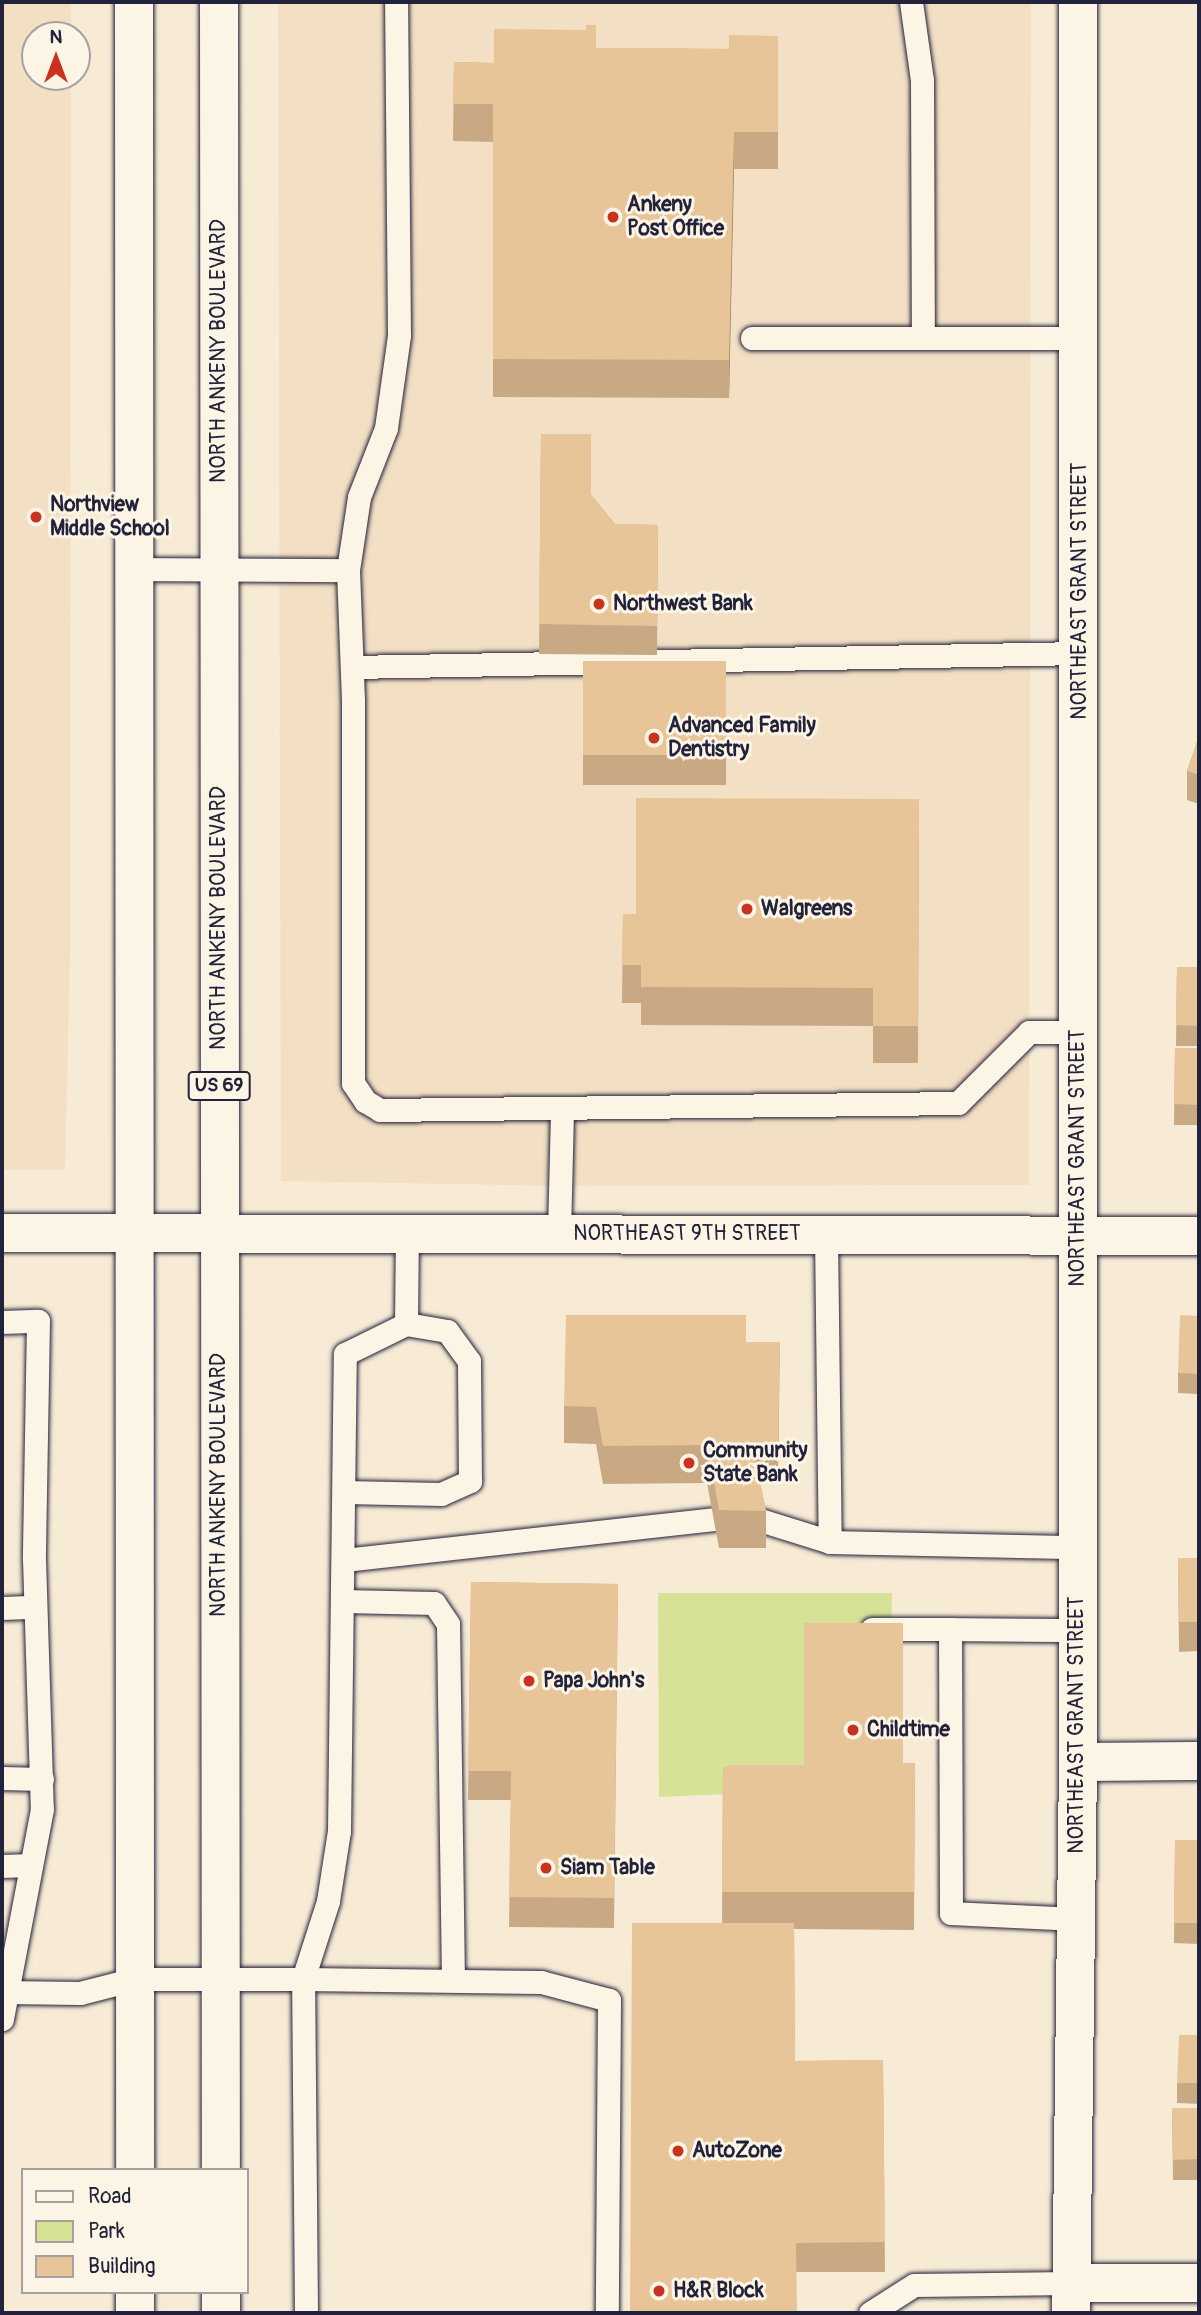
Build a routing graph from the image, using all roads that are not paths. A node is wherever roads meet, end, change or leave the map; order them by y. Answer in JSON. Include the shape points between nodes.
{"nodes":[{"id":1,"x":134,"y":2,"type":"edge"},
{"id":2,"x":219,"y":2,"type":"edge"},
{"id":3,"x":396,"y":2,"type":"edge"},
{"id":4,"x":911,"y":2,"type":"edge"},
{"id":5,"x":1078,"y":2,"type":"edge"},
{"id":6,"x":752,"y":338,"type":"dead end"},
{"id":7,"x":923,"y":338,"type":"junction"},
{"id":8,"x":1079,"y":338,"type":"junction"},
{"id":9,"x":134,"y":569,"type":"junction"},
{"id":10,"x":348,"y":570,"type":"junction"},
{"id":11,"x":219,"y":573,"type":"junction"},
{"id":12,"x":1080,"y":653,"type":"junction"},
{"id":13,"x":352,"y":667,"type":"junction"},
{"id":14,"x":1079,"y":1032,"type":"junction"},
{"id":15,"x":562,"y":1109,"type":"junction"},
{"id":16,"x":219,"y":1232,"type":"junction"},
{"id":17,"x":2,"y":1233,"type":"edge"},
{"id":18,"x":135,"y":1233,"type":"junction"},
{"id":19,"x":407,"y":1233,"type":"junction"},
{"id":20,"x":559,"y":1234,"type":"junction"},
{"id":21,"x":826,"y":1235,"type":"junction"},
{"id":22,"x":1078,"y":1236,"type":"junction"},
{"id":23,"x":1199,"y":1236,"type":"edge"},
{"id":24,"x":2,"y":1322,"type":"edge"},
{"id":25,"x":406,"y":1324,"type":"junction"},
{"id":26,"x":344,"y":1492,"type":"junction"},
{"id":27,"x":714,"y":1518,"type":"edge"},
{"id":28,"x":760,"y":1520,"type":"edge"},
{"id":29,"x":830,"y":1542,"type":"junction"},
{"id":30,"x":1078,"y":1547,"type":"junction"},
{"id":31,"x":344,"y":1560,"type":"junction"},
{"id":32,"x":343,"y":1601,"type":"junction"},
{"id":33,"x":35,"y":1607,"type":"junction"},
{"id":34,"x":2,"y":1608,"type":"edge"},
{"id":35,"x":850,"y":1629,"type":"edge"},
{"id":36,"x":950,"y":1629,"type":"junction"},
{"id":37,"x":1077,"y":1630,"type":"junction"},
{"id":38,"x":1199,"y":1761,"type":"edge"},
{"id":39,"x":1078,"y":1762,"type":"junction"},
{"id":40,"x":2,"y":1779,"type":"edge"},
{"id":41,"x":42,"y":1779,"type":"junction"},
{"id":42,"x":31,"y":1865,"type":"junction"},
{"id":43,"x":2,"y":1866,"type":"edge"},
{"id":44,"x":1076,"y":1919,"type":"junction"},
{"id":45,"x":135,"y":1979,"type":"junction"},
{"id":46,"x":220,"y":1979,"type":"junction"},
{"id":47,"x":303,"y":1979,"type":"junction"},
{"id":48,"x":453,"y":1980,"type":"junction"},
{"id":49,"x":4,"y":1992,"type":"edge"},
{"id":50,"x":2,"y":2019,"type":"edge"},
{"id":51,"x":135,"y":2168,"type":"edge"},
{"id":52,"x":221,"y":2168,"type":"edge"},
{"id":53,"x":1199,"y":2283,"type":"edge"},
{"id":54,"x":135,"y":2294,"type":"edge"},
{"id":55,"x":221,"y":2294,"type":"edge"},
{"id":56,"x":1071,"y":2298,"type":"edge"},
{"id":57,"x":135,"y":2313,"type":"edge"},
{"id":58,"x":220,"y":2313,"type":"edge"},
{"id":59,"x":306,"y":2313,"type":"edge"},
{"id":60,"x":607,"y":2313,"type":"edge"},
{"id":61,"x":870,"y":2313,"type":"edge"}],
"edges":[{"from":1,"to":9,"type":"main road"},
{"from":2,"to":11,"type":"main road","name":"NORTH ANKENY BOULEVARD","number":"US 69"},
{"from":3,"to":10,"type":"lane","via":[[399,335],[387,428],[359,497]]},
{"from":4,"to":7,"type":"lane","via":[[922,80]]},
{"from":5,"to":8,"type":"main road","name":"NORTHEAST GRANT STREET"},
{"from":6,"to":7,"type":"lane"},
{"from":7,"to":8,"type":"lane"},
{"from":8,"to":12,"type":"main road","name":"NORTHEAST GRANT STREET"},
{"from":9,"to":11,"type":"lane"},
{"from":9,"to":18,"type":"main road"},
{"from":10,"to":11,"type":"lane"},
{"from":10,"to":13,"type":"lane"},
{"from":11,"to":16,"type":"main road","name":"NORTH ANKENY BOULEVARD","number":"US 69"},
{"from":12,"to":13,"type":"lane"},
{"from":12,"to":14,"type":"main road","name":"NORTHEAST GRANT STREET"},
{"from":13,"to":15,"type":"lane","via":[[353,1083],[365,1101],[380,1111]]},
{"from":14,"to":15,"type":"lane","via":[[1029,1032],[958,1103]]},
{"from":14,"to":22,"type":"main road","name":"NORTHEAST GRANT STREET"},
{"from":15,"to":20,"type":"lane"},
{"from":16,"to":18,"type":"main road","name":"NORTHEAST 9TH STREET"},
{"from":16,"to":19,"type":"main road","name":"NORTHEAST 9TH STREET"},
{"from":16,"to":46,"type":"main road","name":"NORTH ANKENY BOULEVARD","number":"US 69"},
{"from":17,"to":18,"type":"main road","name":"NORTHEAST 9TH STREET"},
{"from":18,"to":45,"type":"main road"},
{"from":19,"to":20,"type":"main road","name":"NORTHEAST 9TH STREET"},
{"from":19,"to":25,"type":"lane"},
{"from":20,"to":21,"type":"main road","name":"NORTHEAST 9TH STREET"},
{"from":21,"to":22,"type":"main road","name":"NORTHEAST 9TH STREET"},
{"from":21,"to":29,"type":"lane"},
{"from":22,"to":23,"type":"main road","name":"NORTHEAST 9TH STREET"},
{"from":22,"to":30,"type":"main road","name":"NORTHEAST GRANT STREET"},
{"from":24,"to":33,"type":"lane","via":[[38,1321]]},
{"from":25,"to":26,"type":"lane","via":[[345,1354]]},
{"from":25,"to":26,"type":"lane","via":[[447,1331],[469,1361],[470,1481],[441,1494]]},
{"from":26,"to":31,"type":"lane"},
{"from":27,"to":31,"type":"lane"},
{"from":28,"to":29,"type":"lane"},
{"from":29,"to":30,"type":"lane"},
{"from":30,"to":37,"type":"main road","name":"NORTHEAST GRANT STREET"},
{"from":31,"to":32,"type":"lane"},
{"from":32,"to":47,"type":"lane","via":[[339,1831],[328,1901]]},
{"from":32,"to":48,"type":"lane","via":[[434,1603],[448,1624]]},
{"from":33,"to":34,"type":"lane"},
{"from":33,"to":41,"type":"lane"},
{"from":35,"to":36,"type":"lane"},
{"from":36,"to":37,"type":"lane"},
{"from":36,"to":44,"type":"lane","via":[[951,1913]]},
{"from":37,"to":39,"type":"main road","name":"NORTHEAST GRANT STREET"},
{"from":38,"to":39,"type":"main road"},
{"from":39,"to":44,"type":"main road","name":"NORTHEAST GRANT STREET"},
{"from":40,"to":41,"type":"lane"},
{"from":41,"to":42,"type":"lane","via":[[43,1809]]},
{"from":42,"to":43,"type":"lane"},
{"from":42,"to":49,"type":"lane"},
{"from":44,"to":56,"type":"main road","name":"NORTHEAST GRANT STREET"},
{"from":45,"to":46,"type":"lane"},
{"from":45,"to":49,"type":"lane","via":[[80,1993]]},
{"from":45,"to":51,"type":"main road"},
{"from":46,"to":47,"type":"lane"},
{"from":46,"to":52,"type":"main road","name":"NORTH ANKENY BOULEVARD","number":"US 69"},
{"from":47,"to":48,"type":"lane"},
{"from":47,"to":59,"type":"lane"},
{"from":48,"to":60,"type":"lane","via":[[541,1982],[609,2000]]},
{"from":49,"to":50,"type":"lane"},
{"from":53,"to":56,"type":"main road"},
{"from":54,"to":57,"type":"main road"},
{"from":55,"to":58,"type":"main road"},
{"from":56,"to":61,"type":"lane","via":[[914,2285]]}]}
